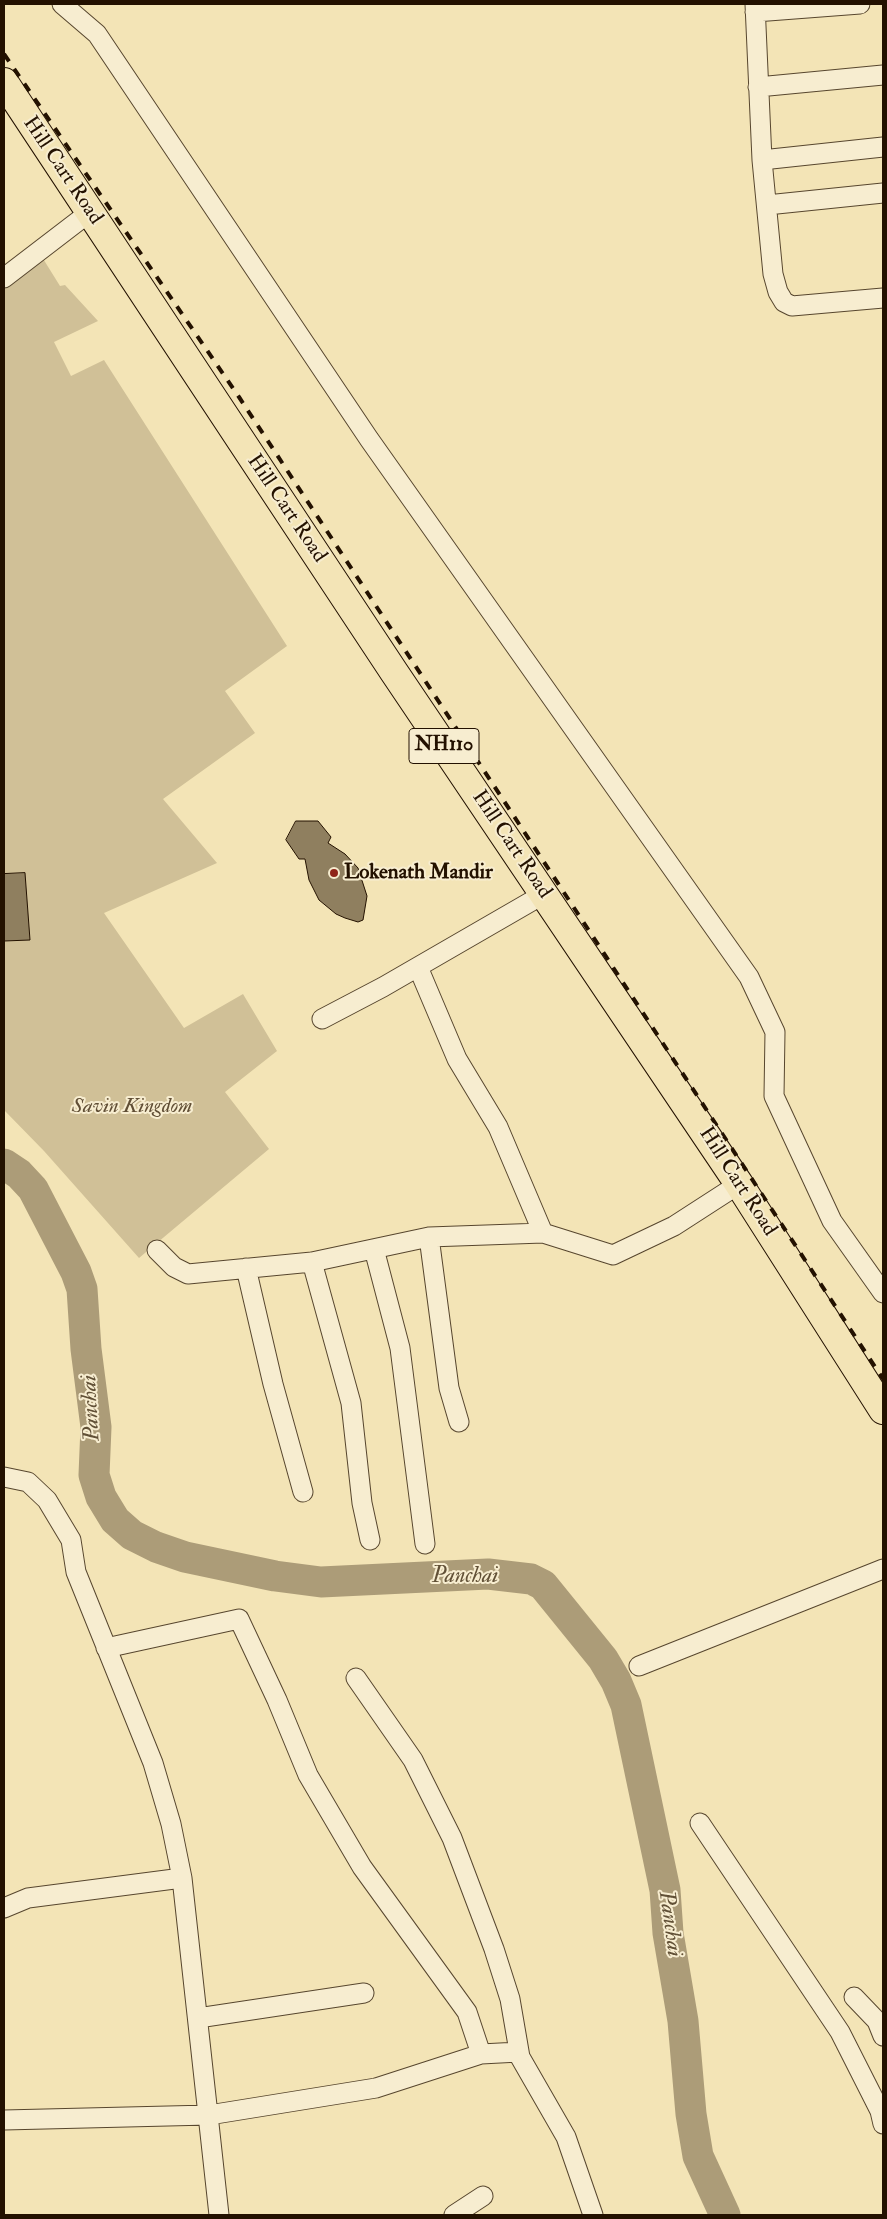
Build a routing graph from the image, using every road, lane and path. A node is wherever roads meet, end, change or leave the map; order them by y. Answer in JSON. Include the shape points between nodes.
{"nodes":[{"id":1,"x":62,"y":4,"type":"edge"},
{"id":2,"x":860,"y":4,"type":"edge"},
{"id":3,"x":755,"y":8,"type":"edge"},
{"id":4,"x":883,"y":75,"type":"edge"},
{"id":5,"x":4,"y":82,"type":"edge"},
{"id":6,"x":758,"y":87,"type":"junction"},
{"id":7,"x":883,"y":147,"type":"edge"},
{"id":8,"x":762,"y":160,"type":"junction"},
{"id":9,"x":883,"y":192,"type":"edge"},
{"id":10,"x":767,"y":205,"type":"junction"},
{"id":11,"x":90,"y":212,"type":"junction"},
{"id":12,"x":4,"y":278,"type":"edge"},
{"id":13,"x":883,"y":298,"type":"edge"},
{"id":14,"x":544,"y":894,"type":"junction"},
{"id":15,"x":418,"y":967,"type":"junction"},
{"id":16,"x":322,"y":1019,"type":"dead end"},
{"id":17,"x":739,"y":1184,"type":"junction"},
{"id":18,"x":543,"y":1233,"type":"junction"},
{"id":19,"x":429,"y":1237,"type":"junction"},
{"id":20,"x":374,"y":1249,"type":"junction"},
{"id":21,"x":157,"y":1250,"type":"dead end"},
{"id":22,"x":312,"y":1262,"type":"junction"},
{"id":23,"x":246,"y":1268,"type":"junction"},
{"id":24,"x":883,"y":1292,"type":"edge"},
{"id":25,"x":883,"y":1410,"type":"edge"},
{"id":26,"x":459,"y":1422,"type":"dead end"},
{"id":27,"x":4,"y":1478,"type":"edge"},
{"id":28,"x":303,"y":1492,"type":"dead end"},
{"id":29,"x":370,"y":1540,"type":"dead end"},
{"id":30,"x":425,"y":1544,"type":"dead end"},
{"id":31,"x":883,"y":1569,"type":"edge"},
{"id":32,"x":106,"y":1648,"type":"junction"},
{"id":33,"x":639,"y":1666,"type":"dead end"},
{"id":34,"x":356,"y":1678,"type":"dead end"},
{"id":35,"x":700,"y":1823,"type":"dead end"},
{"id":36,"x":182,"y":1878,"type":"junction"},
{"id":37,"x":4,"y":1908,"type":"edge"},
{"id":38,"x":364,"y":1992,"type":"dead end"},
{"id":39,"x":854,"y":1997,"type":"dead end"},
{"id":40,"x":198,"y":2018,"type":"junction"},
{"id":41,"x":883,"y":2036,"type":"edge"},
{"id":42,"x":519,"y":2052,"type":"junction"},
{"id":43,"x":481,"y":2054,"type":"junction"},
{"id":44,"x":209,"y":2115,"type":"junction"},
{"id":45,"x":4,"y":2120,"type":"edge"},
{"id":46,"x":883,"y":2124,"type":"edge"},
{"id":47,"x":483,"y":2196,"type":"dead end"},
{"id":48,"x":219,"y":2215,"type":"edge"},
{"id":49,"x":454,"y":2215,"type":"edge"},
{"id":50,"x":593,"y":2215,"type":"edge"}],
"edges":[{"from":1,"to":24,"type":"street","via":[[97,34],[369,439],[749,977],[776,1032],[774,1096],[832,1221]]},
{"from":2,"to":3,"type":"street"},
{"from":3,"to":6,"type":"street"},
{"from":4,"to":6,"type":"street"},
{"from":5,"to":11,"type":"highway","name":"Hill Cart Road","number":"NH110"},
{"from":6,"to":8,"type":"street"},
{"from":7,"to":8,"type":"street"},
{"from":8,"to":10,"type":"street"},
{"from":9,"to":10,"type":"street"},
{"from":10,"to":13,"type":"street","via":[[774,274],[784,302],[792,306]]},
{"from":11,"to":12,"type":"street"},
{"from":11,"to":14,"type":"highway","name":"Hill Cart Road","number":"NH110"},
{"from":14,"to":15,"type":"street"},
{"from":14,"to":17,"type":"highway","name":"Hill Cart Road","number":"NH110"},
{"from":15,"to":16,"type":"street"},
{"from":15,"to":18,"type":"street","via":[[458,1059],[498,1127]]},
{"from":17,"to":18,"type":"street","via":[[674,1226],[613,1255]]},
{"from":17,"to":25,"type":"highway","name":"Hill Cart Road","number":"NH110"},
{"from":18,"to":19,"type":"street"},
{"from":19,"to":20,"type":"street"},
{"from":19,"to":26,"type":"street","via":[[449,1388]]},
{"from":20,"to":22,"type":"street"},
{"from":20,"to":30,"type":"street","via":[[400,1348]]},
{"from":21,"to":23,"type":"street","via":[[174,1267],[188,1274]]},
{"from":22,"to":23,"type":"street"},
{"from":22,"to":29,"type":"street","via":[[351,1403],[362,1503]]},
{"from":23,"to":28,"type":"street"},
{"from":27,"to":32,"type":"street","via":[[28,1482],[47,1500],[71,1540],[76,1572]]},
{"from":31,"to":33,"type":"street"},
{"from":32,"to":36,"type":"street","via":[[153,1763],[171,1824]]},
{"from":32,"to":43,"type":"street","via":[[239,1619],[308,1775],[362,1866],[467,2012]]},
{"from":34,"to":42,"type":"street","via":[[413,1760],[452,1838],[510,1999]]},
{"from":35,"to":46,"type":"street","via":[[840,2032],[880,2111]]},
{"from":36,"to":37,"type":"street","via":[[28,1898]]},
{"from":36,"to":40,"type":"street"},
{"from":38,"to":40,"type":"street"},
{"from":39,"to":41,"type":"street","via":[[877,2021]]},
{"from":40,"to":44,"type":"street"},
{"from":42,"to":43,"type":"street"},
{"from":42,"to":50,"type":"street","via":[[566,2137]]},
{"from":43,"to":44,"type":"street","via":[[376,2088]]},
{"from":44,"to":45,"type":"street"},
{"from":44,"to":48,"type":"street"},
{"from":47,"to":49,"type":"street"}]}
